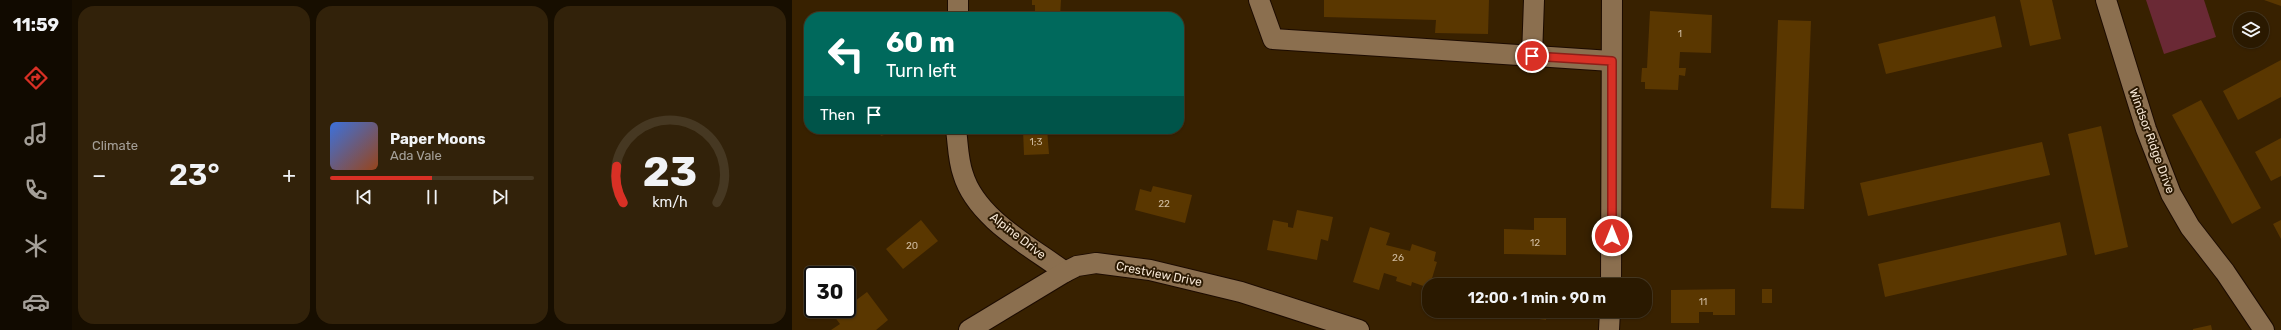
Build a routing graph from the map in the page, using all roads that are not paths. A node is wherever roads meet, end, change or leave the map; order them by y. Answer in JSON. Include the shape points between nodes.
{"nodes":[{"id":1,"x":958,"y":0,"type":"edge"},
{"id":2,"x":1259,"y":0,"type":"edge"},
{"id":3,"x":1534,"y":0,"type":"edge"},
{"id":4,"x":1612,"y":0,"type":"edge"},
{"id":5,"x":2106,"y":0,"type":"edge"},
{"id":6,"x":958,"y":12,"type":"edge"},
{"id":7,"x":1532,"y":56,"type":"junction"},
{"id":8,"x":1612,"y":61,"type":"junction"},
{"id":9,"x":957,"y":134,"type":"edge"},
{"id":10,"x":1065,"y":272,"type":"junction"},
{"id":11,"x":1611,"y":278,"type":"edge"},
{"id":12,"x":1610,"y":318,"type":"edge"},
{"id":13,"x":969,"y":330,"type":"edge"},
{"id":14,"x":1359,"y":330,"type":"edge"},
{"id":15,"x":1609,"y":330,"type":"edge"},
{"id":16,"x":2264,"y":330,"type":"edge"}],
"edges":[{"from":1,"to":6,"type":"street"},
{"from":2,"to":7,"type":"street","via":[[1273,39]]},
{"from":3,"to":7,"type":"street"},
{"from":4,"to":8,"type":"street"},
{"from":5,"to":16,"type":"street","name":"Windsor Ridge Drive","via":[[2146,129],[2171,194],[2190,226]]},
{"from":7,"to":8,"type":"street"},
{"from":8,"to":11,"type":"street"},
{"from":9,"to":10,"type":"street","name":"Alpine Drive","via":[[962,174],[980,205],[993,219]]},
{"from":10,"to":13,"type":"street","name":"Crestview Drive"},
{"from":10,"to":14,"type":"street","name":"Crestview Drive","via":[[1077,266],[1096,263],[1150,270],[1241,292]]},
{"from":12,"to":15,"type":"street"}]}
